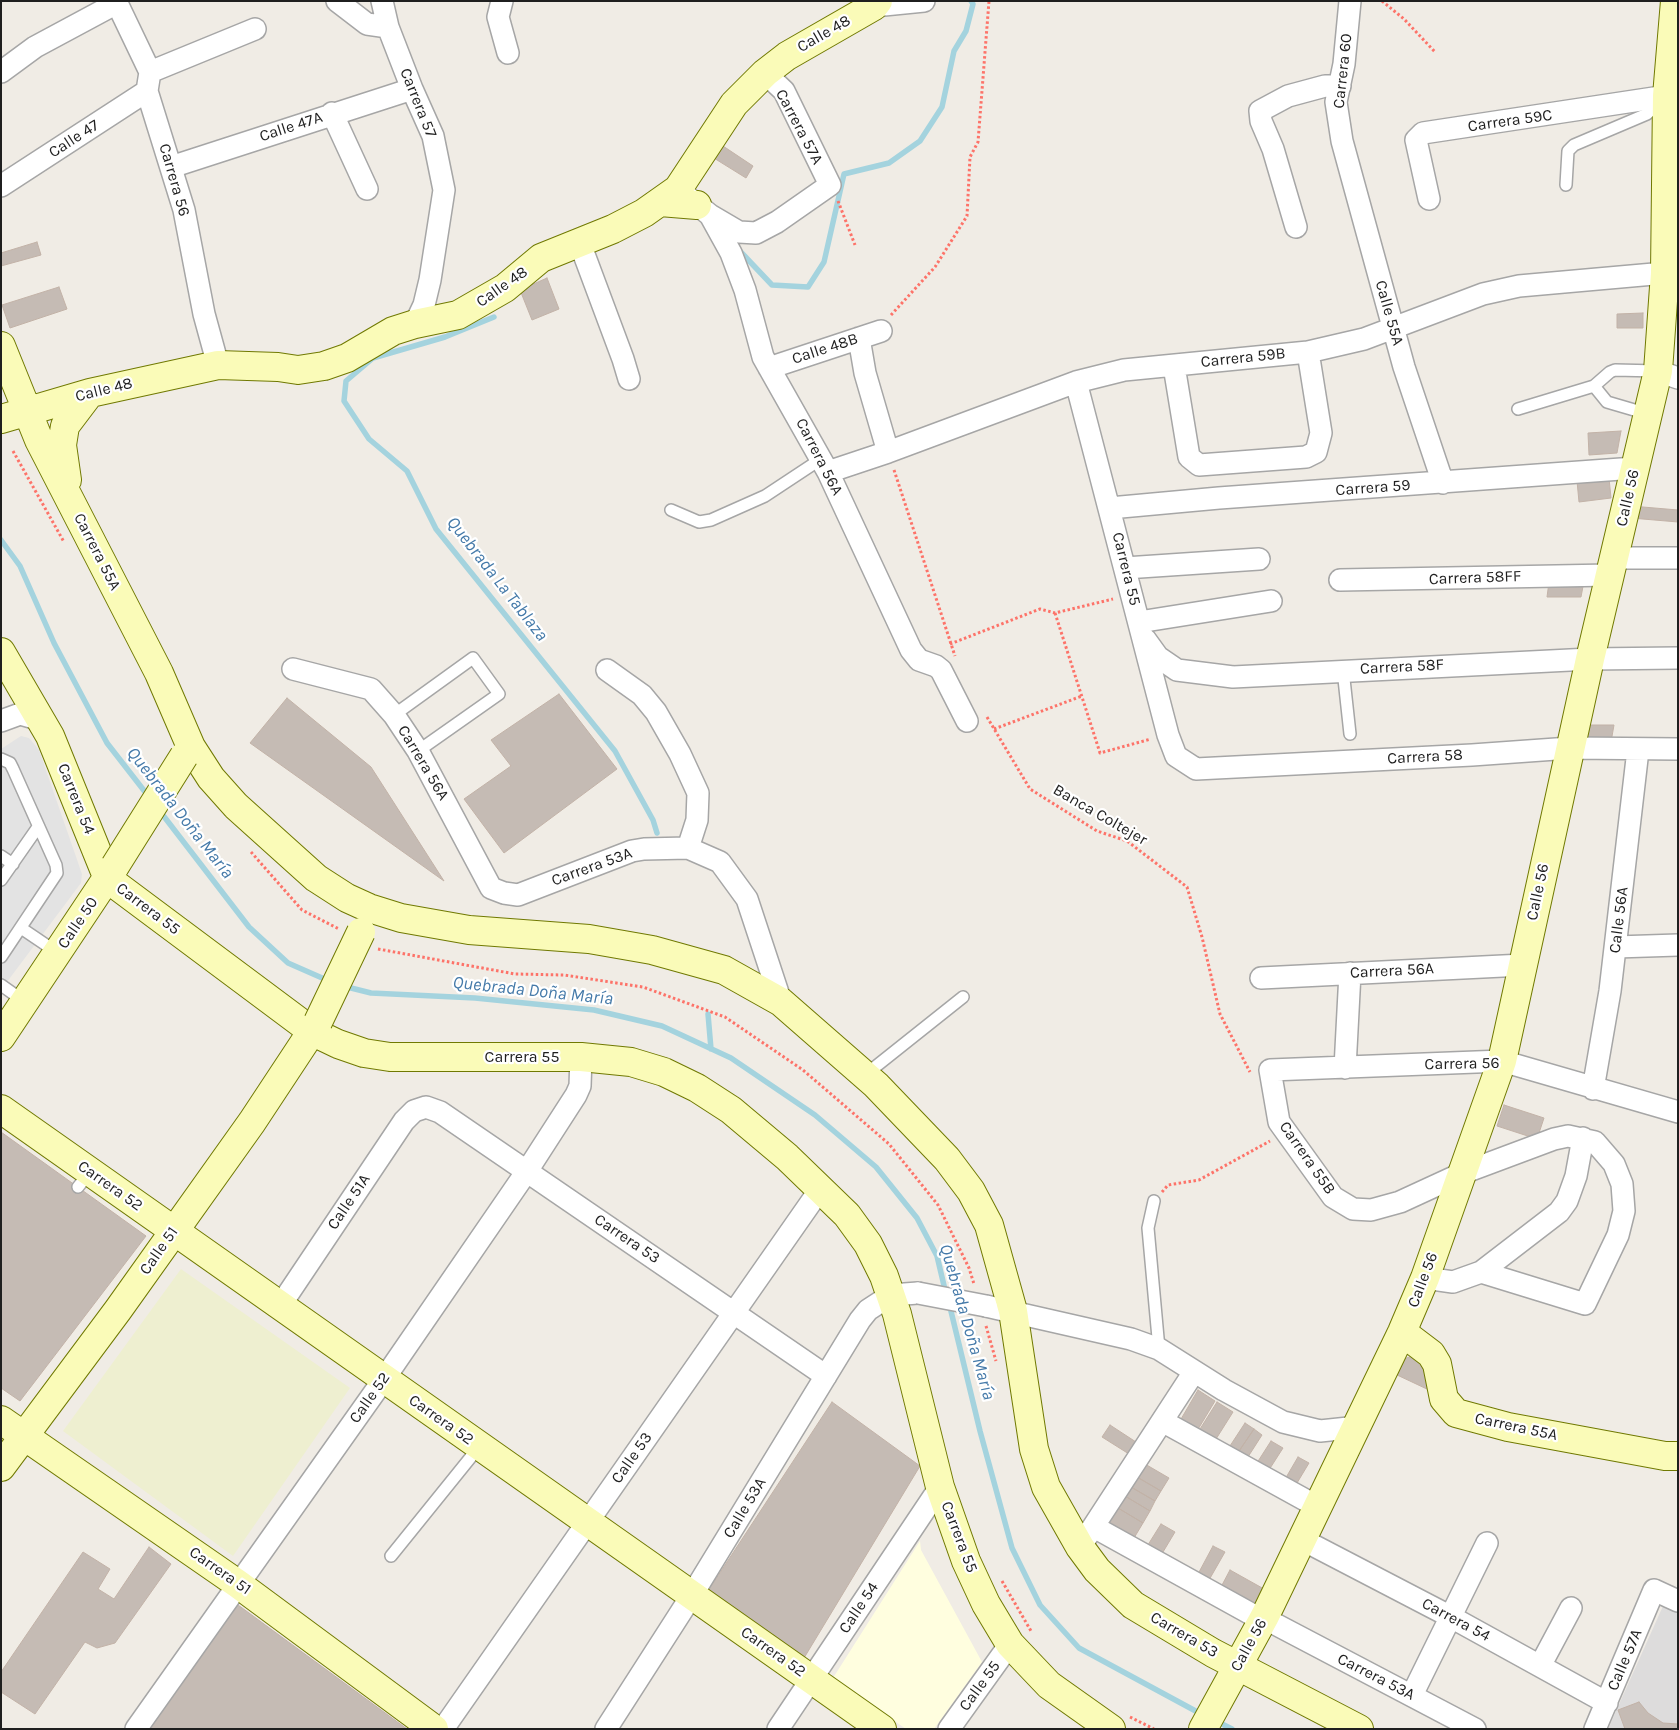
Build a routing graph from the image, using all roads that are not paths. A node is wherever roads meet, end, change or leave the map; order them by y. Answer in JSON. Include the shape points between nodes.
{"nodes":[{"id":1,"x":337,"y":1,"type":"edge"},
{"id":2,"x":382,"y":1,"type":"edge"},
{"id":3,"x":502,"y":1,"type":"edge"},
{"id":4,"x":924,"y":1,"type":"edge"},
{"id":5,"x":1350,"y":1,"type":"edge"},
{"id":6,"x":1676,"y":1,"type":"edge"},
{"id":7,"x":117,"y":2,"type":"edge"},
{"id":8,"x":876,"y":4,"type":"edge"},
{"id":9,"x":388,"y":27,"type":"junction"},
{"id":10,"x":255,"y":29,"type":"dead end"},
{"id":11,"x":508,"y":53,"type":"dead end"},
{"id":12,"x":1,"y":72,"type":"edge"},
{"id":13,"x":765,"y":72,"type":"junction"},
{"id":14,"x":148,"y":82,"type":"junction"},
{"id":15,"x":1340,"y":86,"type":"junction"},
{"id":16,"x":412,"y":89,"type":"junction"},
{"id":17,"x":1667,"y":96,"type":"junction"},
{"id":18,"x":332,"y":113,"type":"junction"},
{"id":19,"x":1342,"y":141,"type":"joint"},
{"id":20,"x":1673,"y":163,"type":"edge"},
{"id":21,"x":170,"y":167,"type":"junction"},
{"id":22,"x":1566,"y":185,"type":"dead end"},
{"id":23,"x":1,"y":186,"type":"edge"},
{"id":24,"x":368,"y":189,"type":"dead end"},
{"id":25,"x":1429,"y":199,"type":"dead end"},
{"id":26,"x":686,"y":203,"type":"junction"},
{"id":27,"x":1296,"y":227,"type":"dead end"},
{"id":28,"x":579,"y":241,"type":"junction"},
{"id":29,"x":1665,"y":273,"type":"junction"},
{"id":30,"x":415,"y":324,"type":"junction"},
{"id":31,"x":1393,"y":328,"type":"junction"},
{"id":32,"x":1,"y":346,"type":"edge"},
{"id":33,"x":1308,"y":352,"type":"junction"},
{"id":34,"x":218,"y":365,"type":"junction"},
{"id":35,"x":1174,"y":366,"type":"junction"},
{"id":36,"x":769,"y":368,"type":"junction"},
{"id":37,"x":1668,"y":374,"type":"edge"},
{"id":38,"x":629,"y":379,"type":"dead end"},
{"id":39,"x":1076,"y":382,"type":"junction"},
{"id":40,"x":1594,"y":386,"type":"junction"},
{"id":41,"x":90,"y":393,"type":"junction"},
{"id":42,"x":1518,"y":409,"type":"dead end"},
{"id":43,"x":1648,"y":414,"type":"junction"},
{"id":44,"x":13,"y":415,"type":"edge"},
{"id":45,"x":888,"y":452,"type":"junction"},
{"id":46,"x":824,"y":466,"type":"junction"},
{"id":47,"x":1635,"y":468,"type":"junction"},
{"id":48,"x":1443,"y":483,"type":"junction"},
{"id":49,"x":70,"y":500,"type":"junction"},
{"id":50,"x":1110,"y":508,"type":"junction"},
{"id":51,"x":671,"y":510,"type":"dead end"},
{"id":52,"x":1678,"y":558,"type":"edge"},
{"id":53,"x":1259,"y":559,"type":"dead end"},
{"id":54,"x":1612,"y":566,"type":"junction"},
{"id":55,"x":1125,"y":568,"type":"junction"},
{"id":56,"x":1340,"y":580,"type":"dead end"},
{"id":57,"x":1271,"y":600,"type":"dead end"},
{"id":58,"x":1140,"y":628,"type":"junction"},
{"id":59,"x":1,"y":652,"type":"edge"},
{"id":60,"x":1678,"y":658,"type":"edge"},
{"id":61,"x":1590,"y":659,"type":"junction"},
{"id":62,"x":293,"y":669,"type":"dead end"},
{"id":63,"x":607,"y":670,"type":"dead end"},
{"id":64,"x":1343,"y":670,"type":"junction"},
{"id":65,"x":394,"y":715,"type":"junction"},
{"id":66,"x":976,"y":717,"type":"road end"},
{"id":67,"x":41,"y":720,"type":"junction"},
{"id":68,"x":1,"y":721,"type":"edge"},
{"id":69,"x":1350,"y":734,"type":"dead end"},
{"id":70,"x":1570,"y":748,"type":"junction"},
{"id":71,"x":1678,"y":749,"type":"edge"},
{"id":72,"x":1638,"y":750,"type":"junction"},
{"id":73,"x":188,"y":751,"type":"junction"},
{"id":74,"x":418,"y":751,"type":"junction"},
{"id":75,"x":1176,"y":756,"type":"joint"},
{"id":76,"x":1,"y":760,"type":"edge"},
{"id":77,"x":38,"y":828,"type":"junction"},
{"id":78,"x":688,"y":848,"type":"junction"},
{"id":79,"x":1,"y":856,"type":"edge"},
{"id":80,"x":13,"y":864,"type":"junction"},
{"id":81,"x":112,"y":872,"type":"junction"},
{"id":82,"x":1,"y":880,"type":"edge"},
{"id":83,"x":518,"y":895,"type":"joint"},
{"id":84,"x":365,"y":920,"type":"junction"},
{"id":85,"x":21,"y":928,"type":"junction"},
{"id":86,"x":1678,"y":945,"type":"edge"},
{"id":87,"x":1616,"y":947,"type":"junction"},
{"id":88,"x":58,"y":952,"type":"junction"},
{"id":89,"x":1,"y":957,"type":"edge"},
{"id":90,"x":1522,"y":965,"type":"junction"},
{"id":91,"x":1350,"y":974,"type":"junction"},
{"id":92,"x":1261,"y":978,"type":"dead end"},
{"id":93,"x":1,"y":985,"type":"edge"},
{"id":94,"x":963,"y":997,"type":"dead end"},
{"id":95,"x":25,"y":1002,"type":"junction"},
{"id":96,"x":781,"y":1002,"type":"junction"},
{"id":97,"x":315,"y":1027,"type":"junction"},
{"id":98,"x":1,"y":1037,"type":"edge"},
{"id":99,"x":581,"y":1057,"type":"junction"},
{"id":100,"x":1502,"y":1061,"type":"junction"},
{"id":101,"x":1345,"y":1068,"type":"junction"},
{"id":102,"x":1260,"y":1072,"type":"joint"},
{"id":103,"x":865,"y":1075,"type":"junction"},
{"id":104,"x":1593,"y":1088,"type":"junction"},
{"id":105,"x":426,"y":1107,"type":"joint"},
{"id":106,"x":1,"y":1109,"type":"edge"},
{"id":107,"x":1678,"y":1112,"type":"edge"},
{"id":108,"x":1583,"y":1138,"type":"junction"},
{"id":109,"x":527,"y":1171,"type":"junction"},
{"id":110,"x":1462,"y":1173,"type":"junction"},
{"id":111,"x":822,"y":1188,"type":"junction"},
{"id":112,"x":1154,"y":1201,"type":"road end"},
{"id":113,"x":173,"y":1231,"type":"junction"},
{"id":114,"x":1481,"y":1272,"type":"junction"},
{"id":115,"x":1425,"y":1278,"type":"junction"},
{"id":116,"x":904,"y":1294,"type":"junction"},
{"id":117,"x":280,"y":1306,"type":"junction"},
{"id":118,"x":1013,"y":1310,"type":"junction"},
{"id":119,"x":734,"y":1312,"type":"junction"},
{"id":120,"x":1402,"y":1332,"type":"junction"},
{"id":121,"x":1159,"y":1349,"type":"junction"},
{"id":122,"x":1194,"y":1372,"type":"junction"},
{"id":123,"x":826,"y":1376,"type":"junction"},
{"id":124,"x":384,"y":1379,"type":"junction"},
{"id":125,"x":1,"y":1420,"type":"edge"},
{"id":126,"x":1162,"y":1421,"type":"junction"},
{"id":127,"x":1358,"y":1427,"type":"junction"},
{"id":128,"x":23,"y":1435,"type":"junction"},
{"id":129,"x":479,"y":1447,"type":"junction"},
{"id":130,"x":1678,"y":1456,"type":"edge"},
{"id":131,"x":1,"y":1467,"type":"edge"},
{"id":132,"x":940,"y":1487,"type":"junction"},
{"id":133,"x":1318,"y":1507,"type":"junction"},
{"id":134,"x":588,"y":1522,"type":"junction"},
{"id":135,"x":1087,"y":1537,"type":"junction"},
{"id":136,"x":1303,"y":1540,"type":"junction"},
{"id":137,"x":1487,"y":1543,"type":"dead end"},
{"id":138,"x":391,"y":1556,"type":"dead end"},
{"id":139,"x":238,"y":1584,"type":"junction"},
{"id":140,"x":692,"y":1595,"type":"junction"},
{"id":141,"x":1678,"y":1601,"type":"edge"},
{"id":142,"x":1570,"y":1608,"type":"dead end"},
{"id":143,"x":1253,"y":1615,"type":"dead end"},
{"id":144,"x":1451,"y":1617,"type":"junction"},
{"id":145,"x":1276,"y":1626,"type":"dead end"},
{"id":146,"x":1010,"y":1644,"type":"junction"},
{"id":147,"x":1238,"y":1664,"type":"junction"},
{"id":148,"x":1540,"y":1666,"type":"junction"},
{"id":149,"x":811,"y":1680,"type":"junction"},
{"id":150,"x":1412,"y":1695,"type":"junction"},
{"id":151,"x":1607,"y":1703,"type":"junction"},
{"id":152,"x":1116,"y":1721,"type":"edge"},
{"id":153,"x":136,"y":1729,"type":"edge"},
{"id":154,"x":434,"y":1729,"type":"edge"},
{"id":155,"x":443,"y":1729,"type":"edge"},
{"id":156,"x":606,"y":1729,"type":"edge"},
{"id":157,"x":778,"y":1729,"type":"edge"},
{"id":158,"x":882,"y":1729,"type":"edge"},
{"id":159,"x":950,"y":1729,"type":"edge"},
{"id":160,"x":1203,"y":1729,"type":"edge"},
{"id":161,"x":1359,"y":1729,"type":"edge"},
{"id":162,"x":1476,"y":1729,"type":"edge"},
{"id":163,"x":1595,"y":1729,"type":"edge"}],
"edges":[{"from":1,"to":9,"type":"street","via":[[367,24]]},
{"from":2,"to":9,"type":"street","name":"Carrera 57"},
{"from":3,"to":11,"type":"street","via":[[498,18]]},
{"from":4,"to":8,"type":"street","name":"Calle 48"},
{"from":5,"to":15,"type":"street","name":"Carrera 60"},
{"from":6,"to":17,"type":"street","name":"Calle 56"},
{"from":7,"to":12,"type":"street","via":[[35,47]]},
{"from":7,"to":14,"type":"street","name":"Carrera 56"},
{"from":8,"to":13,"type":"street","name":"Calle 48"},
{"from":9,"to":16,"type":"street","name":"Carrera 57"},
{"from":10,"to":14,"type":"street","name":"Calle 47"},
{"from":13,"to":26,"type":"street","name":"Calle 48","via":[[734,104]]},
{"from":13,"to":26,"type":"street","name":"Carrera 57A","via":[[784,91],[830,185],[756,233],[739,232]]},
{"from":14,"to":21,"type":"street","name":"Carrera 56"},
{"from":14,"to":23,"type":"street","name":"Calle 47"},
{"from":15,"to":19,"type":"street","name":"Carrera 60","via":[[1336,102]]},
{"from":15,"to":27,"type":"street","via":[[1325,86],[1288,96],[1260,111]]},
{"from":16,"to":18,"type":"street","name":"Calle 47A"},
{"from":16,"to":30,"type":"street","name":"Carrera 57","via":[[433,136],[444,190],[430,280]]},
{"from":17,"to":20,"type":"street","name":"Calle 56"},
{"from":17,"to":22,"type":"lane","via":[[1648,114],[1574,145],[1568,151]]},
{"from":17,"to":25,"type":"street","name":"Carrera 59C","via":[[1424,133],[1416,140]]},
{"from":18,"to":21,"type":"street","name":"Calle 47A"},
{"from":18,"to":24,"type":"street"},
{"from":19,"to":31,"type":"street","name":"Calle 55A"},
{"from":20,"to":29,"type":"street","name":"Calle 56"},
{"from":21,"to":34,"type":"street","name":"Carrera 56","via":[[184,210],[204,314]]},
{"from":26,"to":28,"type":"street","name":"Calle 48","via":[[644,214],[613,230]]},
{"from":26,"to":36,"type":"street","name":"Carrera 56A","via":[[731,253],[745,290],[755,334]]},
{"from":28,"to":30,"type":"street","name":"Calle 48","via":[[541,258],[506,288],[458,315]]},
{"from":28,"to":38,"type":"street"},
{"from":29,"to":31,"type":"street","name":"Carrera 59B","via":[[1519,286],[1483,294]]},
{"from":29,"to":37,"type":"street","name":"Calle 56"},
{"from":30,"to":34,"type":"street","name":"Calle 48","via":[[393,331],[347,358],[324,366],[298,370]]},
{"from":31,"to":33,"type":"street","name":"Carrera 59B","via":[[1364,339]]},
{"from":31,"to":48,"type":"street","name":"Calle 55A"},
{"from":32,"to":44,"type":"street","name":"Carrera 55A"},
{"from":33,"to":35,"type":"street","name":"Carrera 59B"},
{"from":33,"to":35,"type":"street","via":[[1321,434],[1316,452],[1306,457],[1199,465],[1189,457]]},
{"from":34,"to":41,"type":"street","name":"Calle 48"},
{"from":35,"to":39,"type":"street","name":"Carrera 59B","via":[[1124,370]]},
{"from":36,"to":45,"type":"street","name":"Calle 48B","via":[[871,334],[865,373]]},
{"from":36,"to":46,"type":"street","name":"Carrera 56A"},
{"from":37,"to":40,"type":"lane","via":[[1615,370]]},
{"from":37,"to":43,"type":"street","name":"Calle 56"},
{"from":39,"to":45,"type":"street","name":"Carrera 59B"},
{"from":39,"to":50,"type":"street","name":"Carrera 55"},
{"from":40,"to":42,"type":"lane"},
{"from":40,"to":43,"type":"lane","via":[[1607,402]]},
{"from":41,"to":44,"type":"street","name":"Calle 48"},
{"from":41,"to":49,"type":"street","via":[[65,426],[62,445]]},
{"from":43,"to":47,"type":"street","name":"Calle 56"},
{"from":44,"to":49,"type":"street","name":"Carrera 55A"},
{"from":45,"to":46,"type":"street","name":"Carrera 59B"},
{"from":46,"to":51,"type":"lane","via":[[711,520],[699,522]]},
{"from":46,"to":66,"type":"street","name":"Carrera 56A","via":[[911,650],[919,660],[941,670]]},
{"from":47,"to":48,"type":"street","name":"Carrera 59"},
{"from":47,"to":54,"type":"street","name":"Calle 56"},
{"from":48,"to":50,"type":"street","name":"Carrera 59"},
{"from":49,"to":73,"type":"street","name":"Carrera 55A","via":[[159,673]]},
{"from":50,"to":55,"type":"street","name":"Carrera 55"},
{"from":52,"to":54,"type":"street","name":"Carrera 58FF"},
{"from":53,"to":55,"type":"street"},
{"from":54,"to":56,"type":"street","name":"Carrera 58FF"},
{"from":54,"to":61,"type":"street","name":"Calle 56"},
{"from":55,"to":58,"type":"street","name":"Carrera 55"},
{"from":57,"to":58,"type":"street"},
{"from":58,"to":64,"type":"street","name":"Carrera 58F","via":[[1158,657],[1177,670],[1233,677]]},
{"from":58,"to":75,"type":"street","name":"Carrera 55"},
{"from":59,"to":67,"type":"street","name":"Carrera 54"},
{"from":60,"to":61,"type":"street","name":"Carrera 58F"},
{"from":61,"to":64,"type":"street","name":"Carrera 58F"},
{"from":61,"to":70,"type":"street","name":"Calle 56"},
{"from":62,"to":65,"type":"street","name":"Carrera 56A","via":[[371,689]]},
{"from":63,"to":78,"type":"street","via":[[642,695],[656,712],[680,754],[698,794],[697,820]]},
{"from":64,"to":69,"type":"lane"},
{"from":65,"to":74,"type":"street","name":"Carrera 56A"},
{"from":65,"to":74,"type":"lane","via":[[473,658],[498,694]]},
{"from":67,"to":68,"type":"street","via":[[20,714]]},
{"from":67,"to":81,"type":"street","name":"Carrera 54"},
{"from":70,"to":72,"type":"street","name":"Carrera 58"},
{"from":70,"to":75,"type":"street","name":"Carrera 58","via":[[1196,769]]},
{"from":70,"to":90,"type":"street","name":"Calle 56"},
{"from":71,"to":72,"type":"street","name":"Carrera 58"},
{"from":72,"to":87,"type":"street","name":"Calle 56A"},
{"from":73,"to":81,"type":"street","name":"Calle 50","bridge":true},
{"from":73,"to":84,"type":"street","name":"Carrera 55A","via":[[224,792],[287,853],[316,878],[347,898]]},
{"from":74,"to":83,"type":"street","name":"Carrera 56A","via":[[491,888]]},
{"from":76,"to":77,"type":"lane","via":[[10,763]]},
{"from":77,"to":80,"type":"lane"},
{"from":77,"to":85,"type":"lane","via":[[57,873]]},
{"from":78,"to":83,"type":"street","name":"Carrera 53A","via":[[632,850]]},
{"from":78,"to":96,"type":"street","name":"Carrera 53A","via":[[720,862],[747,900]]},
{"from":79,"to":80,"type":"lane"},
{"from":80,"to":82,"type":"lane"},
{"from":81,"to":88,"type":"street","name":"Calle 50"},
{"from":81,"to":97,"type":"street","name":"Carrera 55"},
{"from":84,"to":96,"type":"street","name":"Carrera 55A","via":[[401,918],[469,930],[590,939],[652,950],[724,970]]},
{"from":84,"to":97,"type":"street","name":"Calle 51","bridge":true},
{"from":85,"to":88,"type":"lane"},
{"from":85,"to":89,"type":"lane"},
{"from":86,"to":87,"type":"street"},
{"from":87,"to":104,"type":"street","name":"Calle 56A"},
{"from":88,"to":95,"type":"street","name":"Calle 50"},
{"from":90,"to":91,"type":"street","name":"Carrera 56A"},
{"from":90,"to":100,"type":"street","name":"Calle 56"},
{"from":91,"to":92,"type":"street","name":"Carrera 56A"},
{"from":91,"to":101,"type":"street"},
{"from":93,"to":95,"type":"lane"},
{"from":94,"to":103,"type":"lane"},
{"from":95,"to":98,"type":"street","name":"Calle 50"},
{"from":96,"to":103,"type":"street","name":"Carrera 53"},
{"from":97,"to":99,"type":"street","name":"Carrera 55","via":[[364,1053],[390,1057]]},
{"from":97,"to":113,"type":"street","name":"Calle 51","via":[[252,1122]]},
{"from":99,"to":109,"type":"street","name":"Calle 52","via":[[580,1086],[576,1095]]},
{"from":99,"to":111,"type":"street","name":"Carrera 55","via":[[630,1062],[664,1072],[697,1088],[731,1110]]},
{"from":100,"to":101,"type":"street","name":"Carrera 56"},
{"from":100,"to":104,"type":"street","name":"Carrera 56"},
{"from":100,"to":110,"type":"street","name":"Calle 56"},
{"from":101,"to":102,"type":"street","name":"Carrera 56"},
{"from":102,"to":110,"type":"street","name":"Carrera 55B","via":[[1279,1122],[1333,1197],[1354,1209],[1371,1210],[1400,1202]]},
{"from":103,"to":118,"type":"street","name":"Carrera 53","via":[[947,1159],[970,1191],[989,1225]]},
{"from":104,"to":107,"type":"street","name":"Carrera 56"},
{"from":105,"to":109,"type":"street","name":"Carrera 53","via":[[440,1112]]},
{"from":105,"to":117,"type":"street","name":"Calle 51A","via":[[414,1111],[404,1121]]},
{"from":106,"to":113,"type":"street","name":"Carrera 52","via":[[84,1180]]},
{"from":108,"to":110,"type":"street","name":"Carrera 55B","via":[[1554,1138]]},
{"from":108,"to":114,"type":"street","via":[[1576,1176],[1567,1201],[1559,1212]]},
{"from":108,"to":114,"type":"street","via":[[1595,1142],[1614,1164],[1622,1184],[1624,1211],[1618,1235],[1584,1304]]},
{"from":109,"to":119,"type":"street","name":"Carrera 53"},
{"from":109,"to":124,"type":"street","name":"Calle 52"},
{"from":110,"to":115,"type":"street","name":"Calle 56"},
{"from":111,"to":116,"type":"street","name":"Carrera 55","via":[[847,1215]]},
{"from":111,"to":119,"type":"street","name":"Calle 53"},
{"from":112,"to":121,"type":"lane","via":[[1148,1228]]},
{"from":113,"to":117,"type":"street","name":"Carrera 52"},
{"from":113,"to":128,"type":"street","name":"Calle 51"},
{"from":114,"to":115,"type":"street","via":[[1453,1282]]},
{"from":115,"to":120,"type":"street","name":"Calle 56"},
{"from":116,"to":118,"type":"street","bridge":true},
{"from":116,"to":123,"type":"street","name":"Calle 53A","via":[[868,1310]]},
{"from":116,"to":132,"type":"street","name":"Carrera 55"},
{"from":117,"to":124,"type":"street","name":"Carrera 52"},
{"from":118,"to":121,"type":"street"},
{"from":118,"to":135,"type":"street","name":"Carrera 53","via":[[1034,1449],[1046,1487]]},
{"from":119,"to":123,"type":"street","name":"Carrera 53"},
{"from":119,"to":134,"type":"street","name":"Calle 53"},
{"from":120,"to":127,"type":"street","name":"Calle 56"},
{"from":120,"to":130,"type":"street","name":"Carrera 55A","via":[[1431,1354],[1437,1364],[1444,1399],[1456,1414],[1508,1427]]},
{"from":121,"to":122,"type":"street"},
{"from":122,"to":126,"type":"street"},
{"from":122,"to":127,"type":"street","via":[[1283,1422],[1320,1431]]},
{"from":123,"to":140,"type":"street","name":"Calle 53A"},
{"from":124,"to":129,"type":"street","name":"Carrera 52"},
{"from":124,"to":139,"type":"street","name":"Calle 52"},
{"from":125,"to":128,"type":"street","name":"Carrera 51"},
{"from":126,"to":133,"type":"street"},
{"from":126,"to":135,"type":"street"},
{"from":127,"to":133,"type":"street","name":"Calle 56"},
{"from":128,"to":131,"type":"street","name":"Calle 51"},
{"from":128,"to":139,"type":"street","name":"Carrera 51"},
{"from":129,"to":134,"type":"street","name":"Carrera 52"},
{"from":129,"to":138,"type":"lane"},
{"from":132,"to":146,"type":"street","name":"Carrera 55","via":[[966,1562]]},
{"from":132,"to":149,"type":"street","name":"Calle 54"},
{"from":133,"to":136,"type":"street","name":"Calle 56"},
{"from":134,"to":140,"type":"street","name":"Carrera 52"},
{"from":134,"to":155,"type":"street","name":"Calle 53"},
{"from":135,"to":143,"type":"street"},
{"from":135,"to":147,"type":"street","name":"Carrera 53","via":[[1097,1570],[1133,1606]]},
{"from":136,"to":144,"type":"street","name":"Carrera 54"},
{"from":136,"to":147,"type":"street","name":"Calle 56"},
{"from":137,"to":144,"type":"street"},
{"from":139,"to":153,"type":"street","name":"Calle 52"},
{"from":139,"to":154,"type":"street","name":"Carrera 51"},
{"from":140,"to":149,"type":"street","name":"Carrera 52"},
{"from":140,"to":156,"type":"street","name":"Calle 53A"},
{"from":141,"to":151,"type":"street","name":"Calle 57A","via":[[1654,1590]]},
{"from":142,"to":148,"type":"street"},
{"from":144,"to":148,"type":"street","name":"Carrera 54"},
{"from":144,"to":150,"type":"street"},
{"from":145,"to":150,"type":"street","name":"Carrera 53A"},
{"from":146,"to":152,"type":"street","name":"Carrera 55","via":[[1049,1684]]},
{"from":146,"to":159,"type":"street","name":"Calle 55"},
{"from":147,"to":160,"type":"street","name":"Calle 56"},
{"from":147,"to":161,"type":"street","name":"Carrera 53"},
{"from":148,"to":151,"type":"street","name":"Carrera 54"},
{"from":149,"to":157,"type":"street","name":"Calle 54"},
{"from":149,"to":158,"type":"street","name":"Carrera 52"},
{"from":150,"to":162,"type":"street","name":"Carrera 53A"},
{"from":151,"to":163,"type":"street","name":"Calle 57A"}]}
